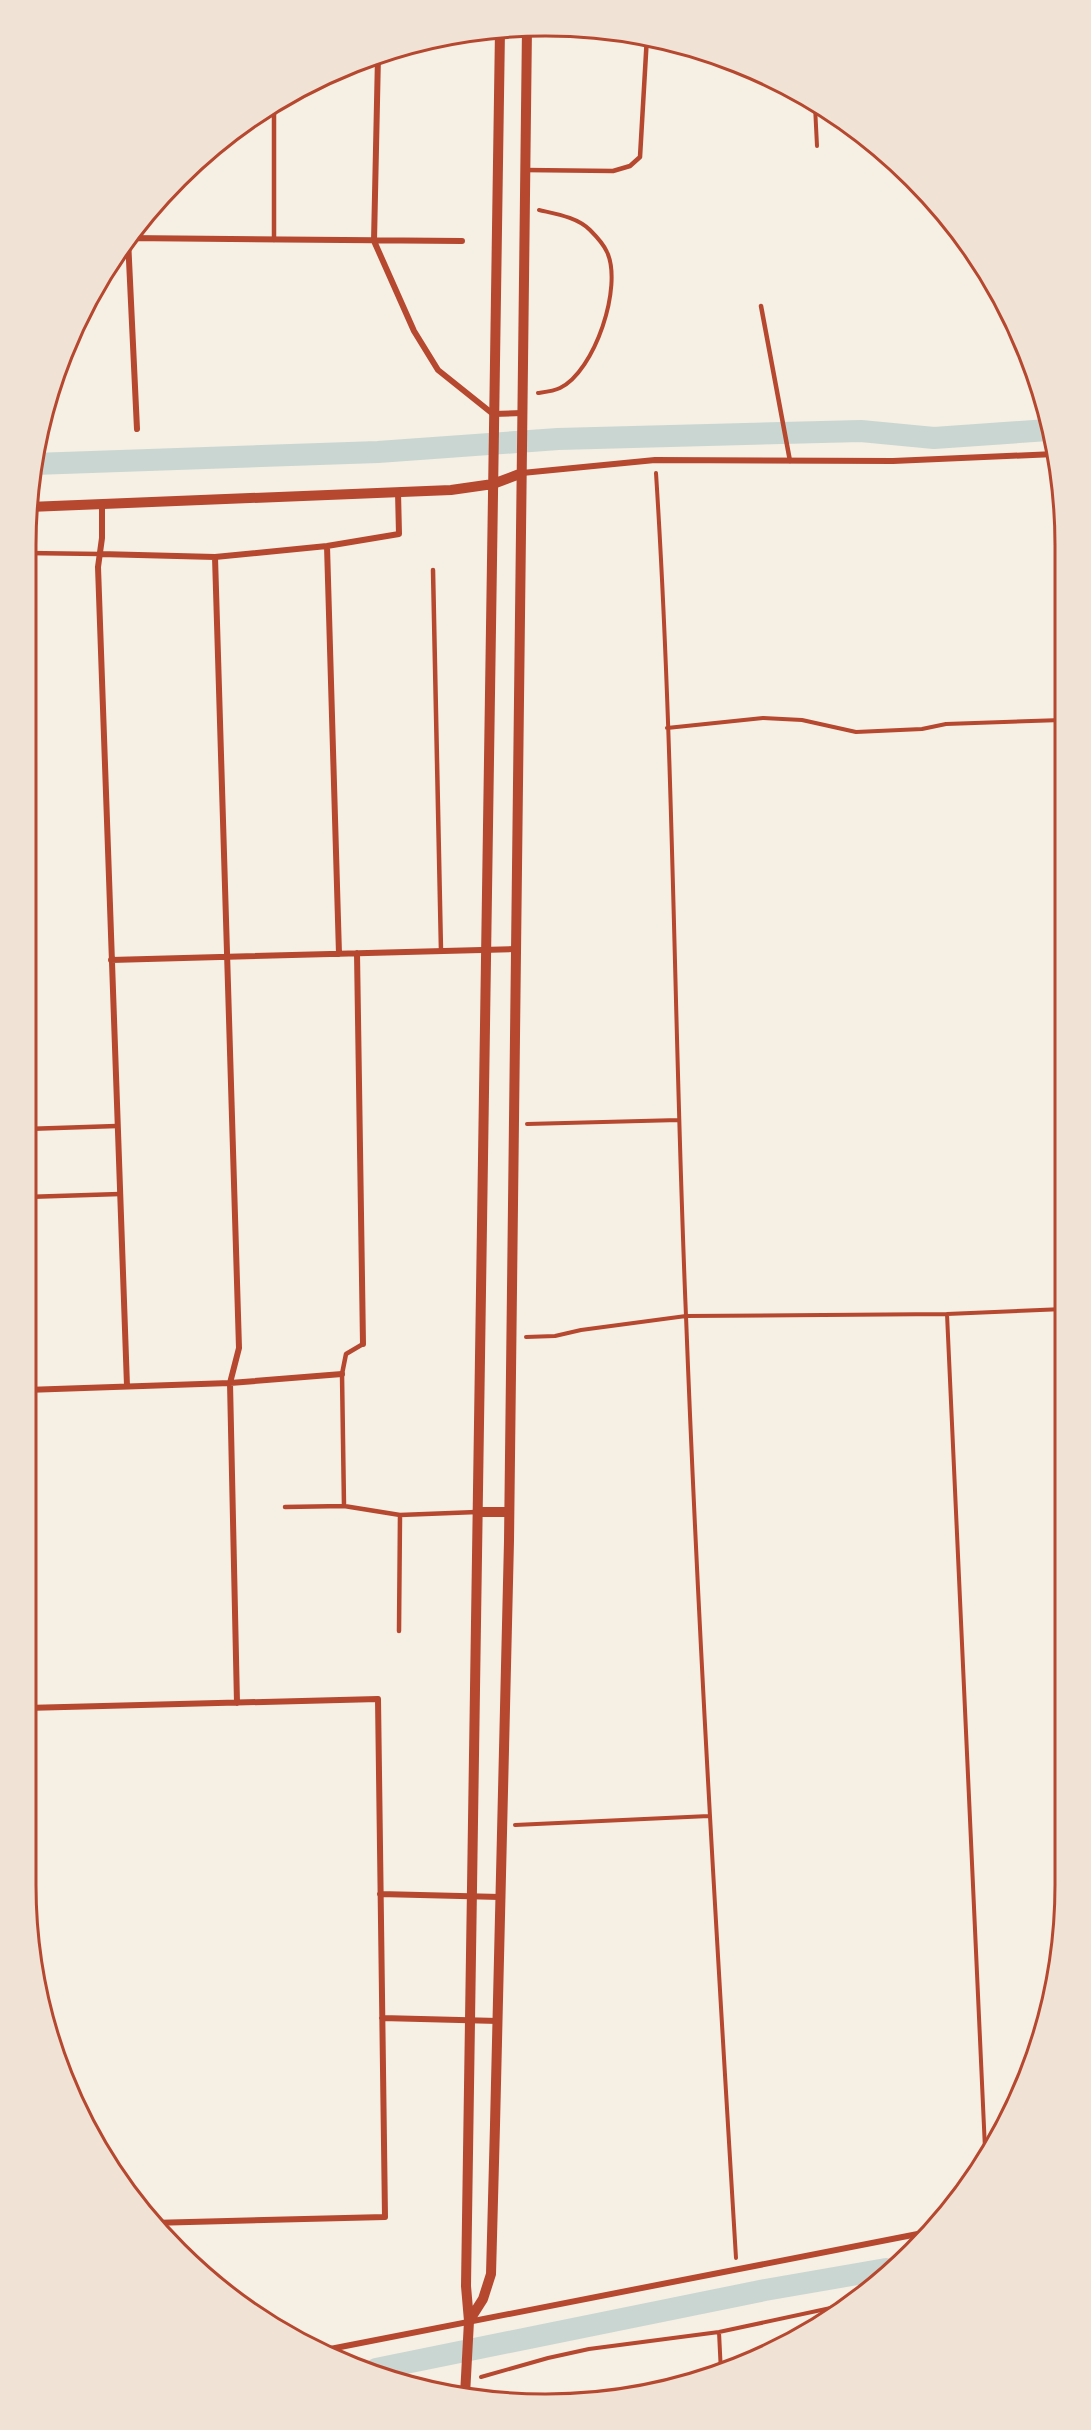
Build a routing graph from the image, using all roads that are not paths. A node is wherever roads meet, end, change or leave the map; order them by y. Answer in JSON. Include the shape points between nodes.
{"nodes":[{"id":1,"x":527,"y":37,"type":"edge"},
{"id":2,"x":500,"y":38,"type":"edge"},
{"id":3,"x":646,"y":46,"type":"edge"},
{"id":4,"x":378,"y":65,"type":"edge"},
{"id":5,"x":274,"y":115,"type":"edge"},
{"id":6,"x":525,"y":170,"type":"junction"},
{"id":7,"x":138,"y":239,"type":"edge"},
{"id":8,"x":274,"y":240,"type":"junction"},
{"id":9,"x":374,"y":241,"type":"junction"},
{"id":10,"x":462,"y":242,"type":"dead end"},
{"id":11,"x":129,"y":253,"type":"edge"},
{"id":12,"x":762,"y":306,"type":"dead end"},
{"id":13,"x":522,"y":413,"type":"junction"},
{"id":14,"x":493,"y":414,"type":"junction"},
{"id":15,"x":137,"y":429,"type":"dead end"},
{"id":16,"x":1046,"y":454,"type":"edge"},
{"id":17,"x":790,"y":461,"type":"junction"},
{"id":18,"x":522,"y":473,"type":"junction"},
{"id":19,"x":492,"y":484,"type":"junction"},
{"id":20,"x":398,"y":492,"type":"junction"},
{"id":21,"x":102,"y":503,"type":"junction"},
{"id":22,"x":37,"y":507,"type":"edge"},
{"id":23,"x":327,"y":546,"type":"junction"},
{"id":24,"x":36,"y":554,"type":"edge"},
{"id":25,"x":100,"y":554,"type":"junction"},
{"id":26,"x":215,"y":557,"type":"junction"},
{"id":27,"x":433,"y":570,"type":"dead end"},
{"id":28,"x":515,"y":949,"type":"junction"},
{"id":29,"x":486,"y":950,"type":"junction"},
{"id":30,"x":441,"y":951,"type":"junction"},
{"id":31,"x":357,"y":953,"type":"junction"},
{"id":32,"x":339,"y":954,"type":"junction"},
{"id":33,"x":226,"y":957,"type":"junction"},
{"id":34,"x":111,"y":960,"type":"junction"},
{"id":35,"x":117,"y":1126,"type":"junction"},
{"id":36,"x":36,"y":1129,"type":"edge"},
{"id":37,"x":120,"y":1194,"type":"junction"},
{"id":38,"x":36,"y":1197,"type":"edge"},
{"id":39,"x":363,"y":1344,"type":"joint"},
{"id":40,"x":342,"y":1374,"type":"junction"},
{"id":41,"x":230,"y":1383,"type":"junction"},
{"id":42,"x":127,"y":1386,"type":"junction"},
{"id":43,"x":36,"y":1390,"type":"edge"},
{"id":44,"x":345,"y":1506,"type":"junction"},
{"id":45,"x":285,"y":1507,"type":"dead end"},
{"id":46,"x":477,"y":1512,"type":"junction"},
{"id":47,"x":509,"y":1512,"type":"junction"},
{"id":48,"x":400,"y":1515,"type":"junction"},
{"id":49,"x":399,"y":1631,"type":"dead end"},
{"id":50,"x":237,"y":1703,"type":"junction"},
{"id":51,"x":36,"y":1708,"type":"edge"},
{"id":52,"x":380,"y":1894,"type":"junction"},
{"id":53,"x":472,"y":1896,"type":"junction"},
{"id":54,"x":500,"y":1897,"type":"junction"},
{"id":55,"x":382,"y":2018,"type":"junction"},
{"id":56,"x":470,"y":2020,"type":"junction"},
{"id":57,"x":498,"y":2021,"type":"junction"},
{"id":58,"x":164,"y":2223,"type":"edge"},
{"id":59,"x":917,"y":2233,"type":"edge"},
{"id":60,"x":469,"y":2321,"type":"junction"},
{"id":61,"x":335,"y":2348,"type":"edge"},
{"id":62,"x":465,"y":2387,"type":"edge"}],
"edges":[{"from":1,"to":6,"type":"street"},
{"from":2,"to":14,"type":"street"},
{"from":3,"to":6,"type":"lane","via":[[640,157],[630,166],[613,171]]},
{"from":4,"to":9,"type":"street"},
{"from":5,"to":8,"type":"lane"},
{"from":6,"to":13,"type":"street"},
{"from":7,"to":8,"type":"street"},
{"from":8,"to":9,"type":"street"},
{"from":9,"to":10,"type":"street"},
{"from":9,"to":14,"type":"street","via":[[414,331],[438,370]]},
{"from":11,"to":15,"type":"street"},
{"from":12,"to":17,"type":"lane"},
{"from":13,"to":14,"type":"street"},
{"from":13,"to":18,"type":"street"},
{"from":14,"to":19,"type":"street"},
{"from":16,"to":17,"type":"street"},
{"from":17,"to":18,"type":"street","via":[[655,460]]},
{"from":18,"to":19,"type":"street"},
{"from":18,"to":28,"type":"street"},
{"from":19,"to":20,"type":"street"},
{"from":19,"to":29,"type":"street"},
{"from":20,"to":21,"type":"street"},
{"from":20,"to":23,"type":"street","via":[[399,534]]},
{"from":21,"to":22,"type":"street"},
{"from":21,"to":25,"type":"street"},
{"from":23,"to":26,"type":"street"},
{"from":23,"to":32,"type":"street"},
{"from":24,"to":25,"type":"lane"},
{"from":25,"to":26,"type":"street"},
{"from":25,"to":34,"type":"street"},
{"from":26,"to":33,"type":"street"},
{"from":27,"to":30,"type":"lane"},
{"from":28,"to":29,"type":"street"},
{"from":28,"to":47,"type":"street"},
{"from":29,"to":30,"type":"street"},
{"from":29,"to":46,"type":"street"},
{"from":30,"to":31,"type":"street"},
{"from":31,"to":32,"type":"street"},
{"from":31,"to":39,"type":"street"},
{"from":32,"to":33,"type":"street"},
{"from":33,"to":34,"type":"street"},
{"from":33,"to":41,"type":"street","via":[[239,1348]]},
{"from":34,"to":35,"type":"street"},
{"from":35,"to":36,"type":"lane"},
{"from":35,"to":37,"type":"street"},
{"from":37,"to":38,"type":"lane"},
{"from":37,"to":42,"type":"street"},
{"from":39,"to":40,"type":"lane","via":[[346,1354]]},
{"from":40,"to":41,"type":"street"},
{"from":40,"to":44,"type":"lane"},
{"from":41,"to":42,"type":"street"},
{"from":41,"to":50,"type":"street"},
{"from":42,"to":43,"type":"street"},
{"from":44,"to":45,"type":"lane"},
{"from":44,"to":48,"type":"lane"},
{"from":46,"to":47,"type":"street"},
{"from":46,"to":48,"type":"lane"},
{"from":46,"to":53,"type":"street"},
{"from":47,"to":54,"type":"street"},
{"from":48,"to":49,"type":"lane"},
{"from":50,"to":51,"type":"street"},
{"from":50,"to":52,"type":"street","via":[[378,1699]]},
{"from":52,"to":53,"type":"street"},
{"from":52,"to":55,"type":"street"},
{"from":53,"to":54,"type":"street"},
{"from":53,"to":56,"type":"street"},
{"from":54,"to":57,"type":"street"},
{"from":55,"to":56,"type":"street"},
{"from":55,"to":58,"type":"street","via":[[385,2217]]},
{"from":56,"to":57,"type":"street"},
{"from":56,"to":60,"type":"street","via":[[466,2286]]},
{"from":57,"to":60,"type":"street","via":[[491,2274],[483,2299]]},
{"from":59,"to":60,"type":"street"},
{"from":60,"to":61,"type":"street"},
{"from":60,"to":62,"type":"street"}]}
